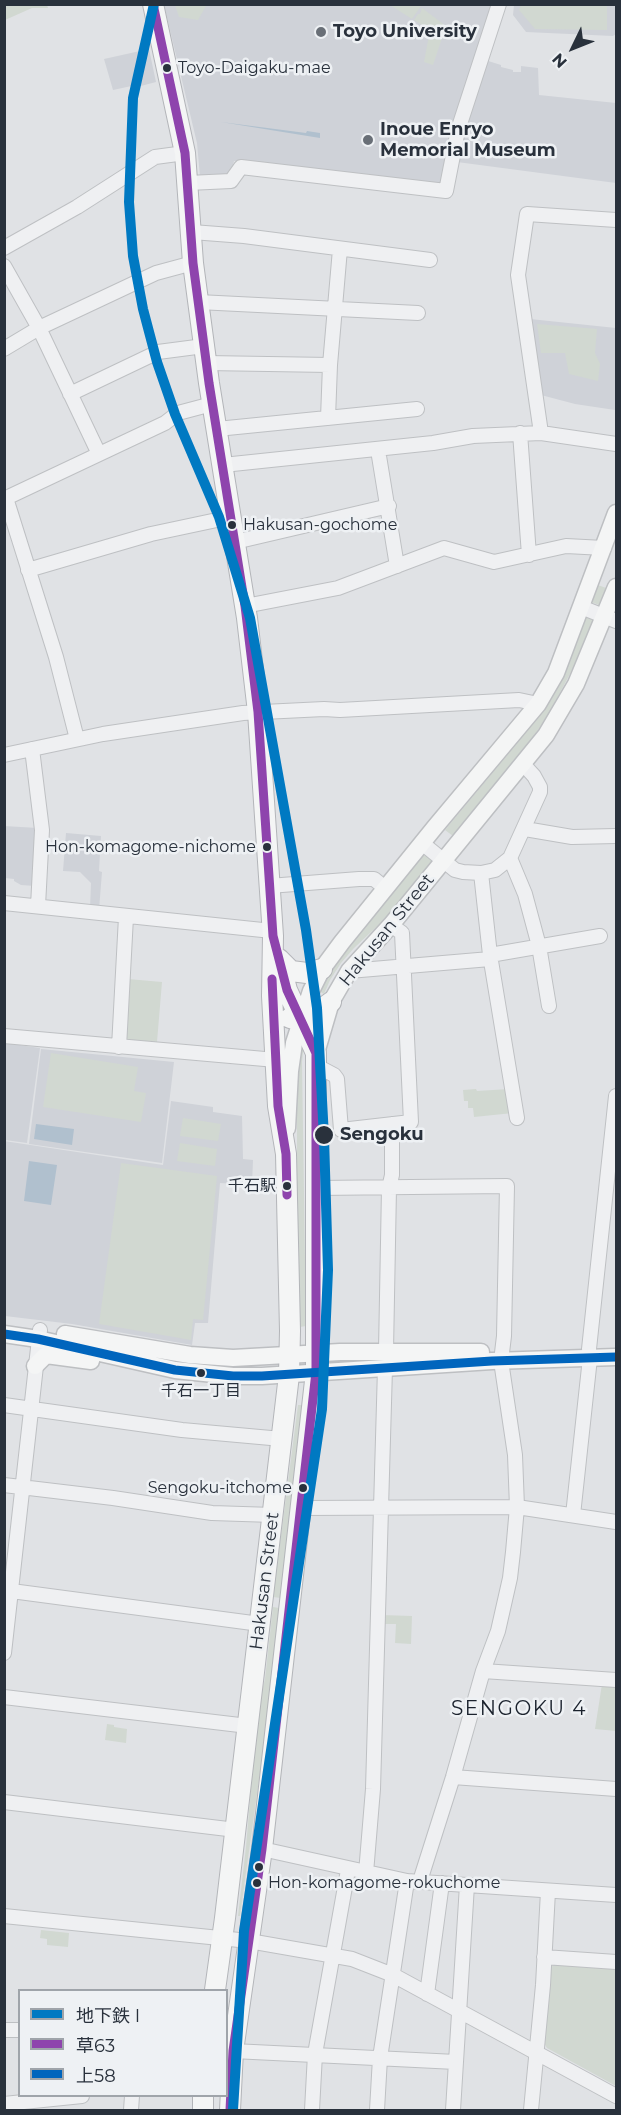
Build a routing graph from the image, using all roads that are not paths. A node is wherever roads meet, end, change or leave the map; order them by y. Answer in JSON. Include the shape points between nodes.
{"nodes":[{"id":1,"x":153,"y":4,"type":"edge"},
{"id":2,"x":499,"y":4,"type":"edge"},
{"id":3,"x":185,"y":153,"type":"junction"},
{"id":4,"x":188,"y":183,"type":"junction"},
{"id":5,"x":616,"y":220,"type":"edge"},
{"id":6,"x":192,"y":232,"type":"junction"},
{"id":7,"x":4,"y":248,"type":"edge"},
{"id":8,"x":340,"y":249,"type":"junction"},
{"id":9,"x":430,"y":260,"type":"dead end"},
{"id":10,"x":193,"y":263,"type":"junction"},
{"id":11,"x":4,"y":266,"type":"edge"},
{"id":12,"x":198,"y":302,"type":"junction"},
{"id":13,"x":335,"y":308,"type":"junction"},
{"id":14,"x":418,"y":313,"type":"dead end"},
{"id":15,"x":39,"y":328,"type":"junction"},
{"id":16,"x":4,"y":349,"type":"edge"},
{"id":17,"x":205,"y":355,"type":"junction"},
{"id":18,"x":330,"y":365,"type":"junction"},
{"id":19,"x":70,"y":394,"type":"junction"},
{"id":20,"x":212,"y":404,"type":"junction"},
{"id":21,"x":417,"y":409,"type":"dead end"},
{"id":22,"x":328,"y":418,"type":"junction"},
{"id":23,"x":217,"y":429,"type":"junction"},
{"id":24,"x":520,"y":433,"type":"junction"},
{"id":25,"x":541,"y":433,"type":"junction"},
{"id":26,"x":616,"y":444,"type":"edge"},
{"id":27,"x":378,"y":450,"type":"junction"},
{"id":28,"x":99,"y":454,"type":"junction"},
{"id":29,"x":223,"y":465,"type":"junction"},
{"id":30,"x":5,"y":499,"type":"edge"},
{"id":31,"x":389,"y":506,"type":"junction"},
{"id":32,"x":616,"y":513,"type":"edge"},
{"id":33,"x":231,"y":517,"type":"junction"},
{"id":34,"x":235,"y":542,"type":"junction"},
{"id":35,"x":610,"y":548,"type":"edge"},
{"id":36,"x":529,"y":555,"type":"junction"},
{"id":37,"x":397,"y":566,"type":"junction"},
{"id":38,"x":28,"y":570,"type":"junction"},
{"id":39,"x":616,"y":587,"type":"edge"},
{"id":40,"x":245,"y":606,"type":"junction"},
{"id":41,"x":581,"y":607,"type":"junction"},
{"id":42,"x":611,"y":619,"type":"edge"},
{"id":43,"x":538,"y":704,"type":"junction"},
{"id":44,"x":258,"y":712,"type":"junction"},
{"id":45,"x":77,"y":739,"type":"junction"},
{"id":46,"x":32,"y":749,"type":"junction"},
{"id":47,"x":4,"y":755,"type":"edge"},
{"id":48,"x":523,"y":764,"type":"junction"},
{"id":49,"x":525,"y":829,"type":"junction"},
{"id":50,"x":616,"y":836,"type":"edge"},
{"id":51,"x":422,"y":843,"type":"junction"},
{"id":52,"x":510,"y":858,"type":"junction"},
{"id":53,"x":443,"y":861,"type":"junction"},
{"id":54,"x":481,"y":873,"type":"junction"},
{"id":55,"x":269,"y":886,"type":"junction"},
{"id":56,"x":385,"y":888,"type":"junction"},
{"id":57,"x":4,"y":903,"type":"edge"},
{"id":58,"x":38,"y":906,"type":"junction"},
{"id":59,"x":126,"y":917,"type":"junction"},
{"id":60,"x":391,"y":925,"type":"junction"},
{"id":61,"x":272,"y":933,"type":"junction"},
{"id":62,"x":600,"y":936,"type":"dead end"},
{"id":63,"x":538,"y":946,"type":"junction"},
{"id":64,"x":490,"y":957,"type":"junction"},
{"id":65,"x":279,"y":959,"type":"junction"},
{"id":66,"x":404,"y":966,"type":"junction"},
{"id":67,"x":322,"y":969,"type":"junction"},
{"id":68,"x":349,"y":971,"type":"junction"},
{"id":69,"x":331,"y":1002,"type":"junction"},
{"id":70,"x":273,"y":1003,"type":"junction"},
{"id":71,"x":549,"y":1006,"type":"dead end"},
{"id":72,"x":300,"y":1020,"type":"junction"},
{"id":73,"x":4,"y":1036,"type":"edge"},
{"id":74,"x":119,"y":1047,"type":"junction"},
{"id":75,"x":315,"y":1059,"type":"junction"},
{"id":76,"x":276,"y":1060,"type":"junction"},
{"id":77,"x":616,"y":1096,"type":"edge"},
{"id":78,"x":517,"y":1118,"type":"dead end"},
{"id":79,"x":392,"y":1124,"type":"junction"},
{"id":80,"x":286,"y":1154,"type":"junction"},
{"id":81,"x":316,"y":1188,"type":"junction"},
{"id":82,"x":390,"y":1188,"type":"junction"},
{"id":83,"x":4,"y":1324,"type":"edge"},
{"id":84,"x":4,"y":1334,"type":"edge"},
{"id":85,"x":39,"y":1334,"type":"junction"},
{"id":86,"x":616,"y":1348,"type":"edge"},
{"id":87,"x":589,"y":1354,"type":"junction"},
{"id":88,"x":502,"y":1356,"type":"junction"},
{"id":89,"x":616,"y":1357,"type":"edge"},
{"id":90,"x":386,"y":1360,"type":"junction"},
{"id":91,"x":317,"y":1363,"type":"junction"},
{"id":92,"x":289,"y":1365,"type":"junction"},
{"id":93,"x":35,"y":1366,"type":"junction"},
{"id":94,"x":175,"y":1370,"type":"junction"},
{"id":95,"x":4,"y":1405,"type":"edge"},
{"id":96,"x":31,"y":1408,"type":"junction"},
{"id":97,"x":282,"y":1439,"type":"junction"},
{"id":98,"x":4,"y":1485,"type":"edge"},
{"id":99,"x":22,"y":1487,"type":"junction"},
{"id":100,"x":517,"y":1507,"type":"junction"},
{"id":101,"x":301,"y":1508,"type":"junction"},
{"id":102,"x":380,"y":1509,"type":"junction"},
{"id":103,"x":273,"y":1515,"type":"junction"},
{"id":104,"x":573,"y":1515,"type":"junction"},
{"id":105,"x":616,"y":1522,"type":"edge"},
{"id":106,"x":8,"y":1591,"type":"edge"},
{"id":107,"x":260,"y":1624,"type":"junction"},
{"id":108,"x":4,"y":1653,"type":"edge"},
{"id":109,"x":483,"y":1671,"type":"junction"},
{"id":110,"x":616,"y":1680,"type":"edge"},
{"id":111,"x":4,"y":1697,"type":"edge"},
{"id":112,"x":248,"y":1726,"type":"junction"},
{"id":113,"x":453,"y":1777,"type":"junction"},
{"id":114,"x":616,"y":1789,"type":"edge"},
{"id":115,"x":4,"y":1803,"type":"edge"},
{"id":116,"x":236,"y":1830,"type":"junction"},
{"id":117,"x":262,"y":1849,"type":"junction"},
{"id":118,"x":348,"y":1869,"type":"junction"},
{"id":119,"x":366,"y":1873,"type":"junction"},
{"id":120,"x":413,"y":1881,"type":"junction"},
{"id":121,"x":442,"y":1883,"type":"junction"},
{"id":122,"x":467,"y":1885,"type":"junction"},
{"id":123,"x":548,"y":1892,"type":"junction"},
{"id":124,"x":616,"y":1895,"type":"edge"},
{"id":125,"x":4,"y":1916,"type":"edge"},
{"id":126,"x":223,"y":1938,"type":"junction"},
{"id":127,"x":249,"y":1941,"type":"junction"},
{"id":128,"x":333,"y":1955,"type":"junction"},
{"id":129,"x":544,"y":1958,"type":"junction"},
{"id":130,"x":616,"y":1962,"type":"edge"},
{"id":131,"x":393,"y":1975,"type":"junction"},
{"id":132,"x":215,"y":1989,"type":"edge"},
{"id":133,"x":427,"y":1994,"type":"junction"},
{"id":134,"x":459,"y":2011,"type":"junction"},
{"id":135,"x":233,"y":2051,"type":"junction"},
{"id":136,"x":536,"y":2052,"type":"junction"},
{"id":137,"x":315,"y":2054,"type":"junction"},
{"id":138,"x":380,"y":2058,"type":"junction"},
{"id":139,"x":456,"y":2062,"type":"junction"},
{"id":140,"x":616,"y":2096,"type":"edge"},
{"id":141,"x":64,"y":2097,"type":"edge"},
{"id":142,"x":4,"y":2104,"type":"edge"},
{"id":143,"x":230,"y":2110,"type":"edge"},
{"id":144,"x":312,"y":2110,"type":"edge"},
{"id":145,"x":377,"y":2110,"type":"edge"},
{"id":146,"x":453,"y":2110,"type":"edge"},
{"id":147,"x":531,"y":2110,"type":"edge"}],
"edges":[{"from":1,"to":3,"type":"highway"},
{"from":2,"to":4,"type":"street","via":[[458,130],[446,191],[241,167],[231,181]]},
{"from":3,"to":4,"type":"highway"},
{"from":3,"to":7,"type":"street","via":[[155,156]]},
{"from":4,"to":6,"type":"highway"},
{"from":5,"to":25,"type":"street","via":[[527,214],[518,275]]},
{"from":6,"to":8,"type":"street"},
{"from":6,"to":10,"type":"highway"},
{"from":8,"to":9,"type":"street"},
{"from":8,"to":13,"type":"street"},
{"from":10,"to":12,"type":"highway"},
{"from":10,"to":15,"type":"street","via":[[156,273]]},
{"from":11,"to":15,"type":"street"},
{"from":12,"to":13,"type":"street"},
{"from":12,"to":17,"type":"highway"},
{"from":13,"to":14,"type":"street"},
{"from":13,"to":18,"type":"street"},
{"from":15,"to":16,"type":"street"},
{"from":15,"to":19,"type":"street"},
{"from":17,"to":18,"type":"street"},
{"from":17,"to":19,"type":"street","via":[[158,352]]},
{"from":17,"to":20,"type":"highway"},
{"from":18,"to":22,"type":"street"},
{"from":19,"to":28,"type":"street"},
{"from":20,"to":23,"type":"highway"},
{"from":20,"to":28,"type":"street","via":[[178,413]]},
{"from":21,"to":22,"type":"street"},
{"from":22,"to":23,"type":"street"},
{"from":23,"to":29,"type":"highway"},
{"from":24,"to":25,"type":"street"},
{"from":24,"to":27,"type":"street"},
{"from":24,"to":36,"type":"street"},
{"from":25,"to":26,"type":"street"},
{"from":27,"to":29,"type":"street"},
{"from":27,"to":31,"type":"street"},
{"from":28,"to":30,"type":"street"},
{"from":29,"to":33,"type":"highway"},
{"from":30,"to":38,"type":"street"},
{"from":31,"to":34,"type":"street"},
{"from":31,"to":37,"type":"street"},
{"from":32,"to":35,"type":"main road","name":"Hakusan Street"},
{"from":33,"to":34,"type":"highway"},
{"from":33,"to":38,"type":"street","via":[[151,534]]},
{"from":34,"to":40,"type":"highway"},
{"from":35,"to":36,"type":"street","via":[[566,546]]},
{"from":35,"to":41,"type":"main road","name":"Hakusan Street"},
{"from":36,"to":37,"type":"street","via":[[494,562],[444,548]]},
{"from":37,"to":40,"type":"street","via":[[338,588]]},
{"from":38,"to":45,"type":"street"},
{"from":39,"to":42,"type":"main road","name":"Hakusan Street"},
{"from":40,"to":44,"type":"highway"},
{"from":41,"to":42,"type":"street"},
{"from":41,"to":43,"type":"main road","name":"Hakusan Street","via":[[556,673]]},
{"from":42,"to":48,"type":"main road","name":"Hakusan Street","via":[[565,705]]},
{"from":43,"to":44,"type":"street","via":[[519,700]]},
{"from":43,"to":51,"type":"main road","name":"Hakusan Street"},
{"from":44,"to":45,"type":"street"},
{"from":44,"to":55,"type":"highway"},
{"from":45,"to":46,"type":"street"},
{"from":46,"to":47,"type":"street"},
{"from":46,"to":58,"type":"street","via":[[42,830]]},
{"from":48,"to":49,"type":"street","via":[[540,787]]},
{"from":48,"to":53,"type":"main road","name":"Hakusan Street"},
{"from":49,"to":50,"type":"street","via":[[572,837]]},
{"from":49,"to":52,"type":"street"},
{"from":51,"to":53,"type":"street"},
{"from":51,"to":56,"type":"main road","name":"Hakusan Street"},
{"from":52,"to":54,"type":"street","via":[[495,870]]},
{"from":52,"to":63,"type":"street","via":[[525,894]]},
{"from":53,"to":54,"type":"street","via":[[454,870]]},
{"from":53,"to":60,"type":"main road","name":"Hakusan Street"},
{"from":54,"to":64,"type":"street"},
{"from":55,"to":56,"type":"street","via":[[374,879]]},
{"from":55,"to":61,"type":"highway"},
{"from":56,"to":67,"type":"main road","name":"Hakusan Street"},
{"from":57,"to":58,"type":"street"},
{"from":58,"to":59,"type":"street"},
{"from":59,"to":61,"type":"street"},
{"from":59,"to":74,"type":"street"},
{"from":60,"to":66,"type":"street","via":[[402,933]]},
{"from":60,"to":68,"type":"main road","name":"Hakusan Street"},
{"from":61,"to":65,"type":"highway"},
{"from":61,"to":70,"type":"highway"},
{"from":62,"to":63,"type":"street"},
{"from":63,"to":64,"type":"street"},
{"from":63,"to":71,"type":"street"},
{"from":64,"to":66,"type":"street"},
{"from":64,"to":78,"type":"street"},
{"from":65,"to":67,"type":"highway","via":[[291,971],[307,973]]},
{"from":65,"to":72,"type":"highway"},
{"from":66,"to":68,"type":"street"},
{"from":66,"to":79,"type":"street","via":[[411,1122]]},
{"from":67,"to":72,"type":"main road","name":"Hakusan Street"},
{"from":68,"to":69,"type":"main road","name":"Hakusan Street"},
{"from":69,"to":72,"type":"highway"},
{"from":69,"to":75,"type":"main road","name":"Hakusan Street"},
{"from":70,"to":72,"type":"highway","via":[[280,1013]]},
{"from":70,"to":76,"type":"highway"},
{"from":72,"to":75,"type":"highway"},
{"from":72,"to":80,"type":"main road","name":"Hakusan Street","via":[[290,1071]]},
{"from":73,"to":74,"type":"street"},
{"from":74,"to":76,"type":"street"},
{"from":75,"to":79,"type":"street","via":[[337,1079],[340,1130]]},
{"from":75,"to":81,"type":"highway","name":"Hakusan Street"},
{"from":76,"to":80,"type":"highway"},
{"from":77,"to":87,"type":"street"},
{"from":79,"to":82,"type":"street"},
{"from":80,"to":92,"type":"highway","name":"Hakusan Street"},
{"from":81,"to":82,"type":"street"},
{"from":81,"to":91,"type":"highway","name":"Hakusan Street"},
{"from":82,"to":88,"type":"street","via":[[507,1186]]},
{"from":82,"to":90,"type":"street"},
{"from":83,"to":85,"type":"main road"},
{"from":84,"to":85,"type":"main road"},
{"from":85,"to":92,"type":"main road"},
{"from":85,"to":93,"type":"street"},
{"from":85,"to":94,"type":"main road"},
{"from":86,"to":87,"type":"main road"},
{"from":87,"to":88,"type":"main road"},
{"from":87,"to":89,"type":"main road"},
{"from":87,"to":104,"type":"street"},
{"from":88,"to":90,"type":"main road"},
{"from":88,"to":100,"type":"street","via":[[515,1455]]},
{"from":90,"to":91,"type":"main road"},
{"from":90,"to":102,"type":"street"},
{"from":91,"to":92,"type":"main road"},
{"from":91,"to":101,"type":"highway","name":"Hakusan Street"},
{"from":92,"to":94,"type":"main road","via":[[233,1376]]},
{"from":92,"to":97,"type":"highway","name":"Hakusan Street"},
{"from":93,"to":94,"type":"main road","via":[[51,1355],[148,1370]]},
{"from":93,"to":96,"type":"street"},
{"from":95,"to":96,"type":"street"},
{"from":96,"to":97,"type":"street","via":[[182,1430]]},
{"from":96,"to":99,"type":"street"},
{"from":97,"to":103,"type":"highway","name":"Hakusan Street"},
{"from":98,"to":99,"type":"street"},
{"from":99,"to":103,"type":"street","via":[[212,1513]]},
{"from":99,"to":106,"type":"street"},
{"from":100,"to":102,"type":"street"},
{"from":100,"to":104,"type":"street"},
{"from":100,"to":109,"type":"street","via":[[510,1578],[498,1631]]},
{"from":101,"to":102,"type":"street"},
{"from":101,"to":117,"type":"highway","name":"Hakusan Street"},
{"from":102,"to":119,"type":"street","via":[[373,1789]]},
{"from":103,"to":107,"type":"highway","name":"Hakusan Street"},
{"from":104,"to":105,"type":"street"},
{"from":106,"to":107,"type":"street"},
{"from":106,"to":108,"type":"street"},
{"from":107,"to":112,"type":"highway","name":"Hakusan Street"},
{"from":109,"to":110,"type":"street"},
{"from":109,"to":113,"type":"street"},
{"from":111,"to":112,"type":"street"},
{"from":112,"to":116,"type":"highway","name":"Hakusan Street"},
{"from":113,"to":114,"type":"street"},
{"from":113,"to":120,"type":"street"},
{"from":115,"to":116,"type":"street"},
{"from":116,"to":126,"type":"highway","name":"Hakusan Street"},
{"from":117,"to":118,"type":"street"},
{"from":117,"to":127,"type":"highway","name":"Hakusan Street"},
{"from":118,"to":119,"type":"street"},
{"from":118,"to":128,"type":"street"},
{"from":119,"to":120,"type":"street"},
{"from":120,"to":121,"type":"street"},
{"from":120,"to":131,"type":"street"},
{"from":121,"to":122,"type":"street"},
{"from":121,"to":133,"type":"street"},
{"from":122,"to":123,"type":"street"},
{"from":122,"to":134,"type":"street"},
{"from":123,"to":124,"type":"street"},
{"from":123,"to":129,"type":"street"},
{"from":125,"to":126,"type":"street"},
{"from":126,"to":127,"type":"street"},
{"from":126,"to":132,"type":"highway","name":"Hakusan Street"},
{"from":127,"to":128,"type":"street"},
{"from":127,"to":135,"type":"highway","name":"Hakusan Street"},
{"from":128,"to":131,"type":"street"},
{"from":128,"to":137,"type":"street"},
{"from":129,"to":130,"type":"street"},
{"from":129,"to":136,"type":"street"},
{"from":131,"to":133,"type":"street"},
{"from":131,"to":138,"type":"street"},
{"from":133,"to":134,"type":"street"},
{"from":134,"to":136,"type":"street"},
{"from":134,"to":139,"type":"street"},
{"from":135,"to":137,"type":"street"},
{"from":135,"to":143,"type":"highway","name":"Hakusan Street"},
{"from":136,"to":140,"type":"street"},
{"from":136,"to":147,"type":"street"},
{"from":137,"to":138,"type":"street"},
{"from":137,"to":144,"type":"street"},
{"from":138,"to":139,"type":"street"},
{"from":138,"to":145,"type":"street"},
{"from":139,"to":146,"type":"street"},
{"from":141,"to":142,"type":"street"}]}
